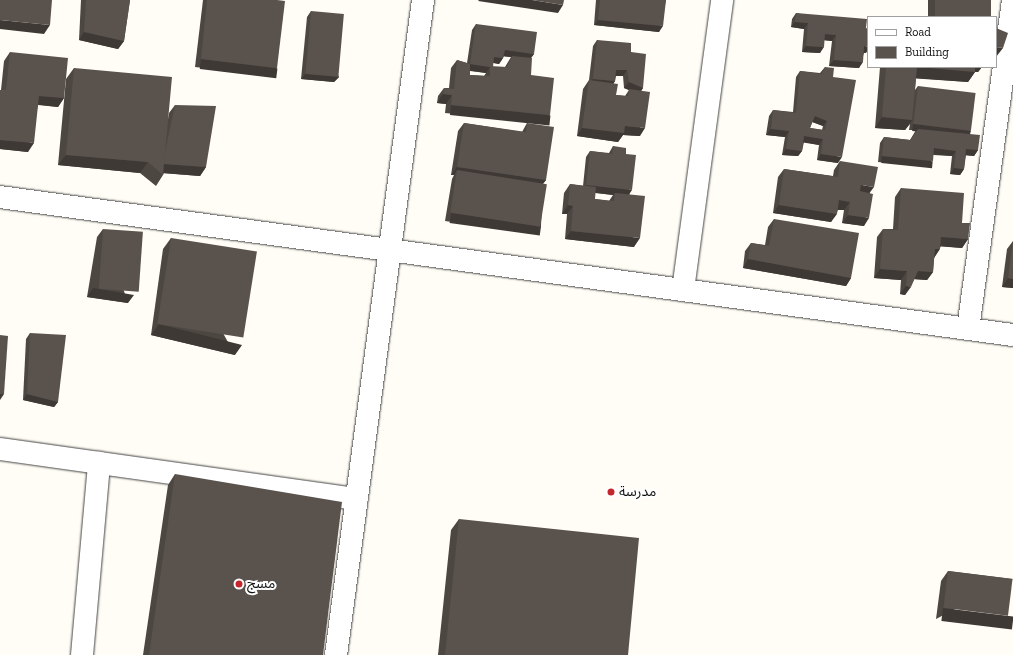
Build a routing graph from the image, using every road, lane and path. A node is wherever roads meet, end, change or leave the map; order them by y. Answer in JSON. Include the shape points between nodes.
{"nodes":[{"id":1,"x":423,"y":0,"type":"edge"},
{"id":2,"x":722,"y":0,"type":"edge"},
{"id":3,"x":1013,"y":0,"type":"edge"},
{"id":4,"x":0,"y":197,"type":"edge"},
{"id":5,"x":390,"y":250,"type":"junction"},
{"id":6,"x":683,"y":290,"type":"junction"},
{"id":7,"x":968,"y":329,"type":"junction"},
{"id":8,"x":1013,"y":335,"type":"edge"},
{"id":9,"x":0,"y":449,"type":"edge"},
{"id":10,"x":99,"y":463,"type":"junction"},
{"id":11,"x":357,"y":499,"type":"junction"},
{"id":12,"x":82,"y":655,"type":"edge"},
{"id":13,"x":336,"y":655,"type":"edge"}],
"edges":[{"from":1,"to":5,"type":"street"},
{"from":2,"to":6,"type":"street"},
{"from":3,"to":7,"type":"street"},
{"from":4,"to":5,"type":"street"},
{"from":5,"to":6,"type":"street"},
{"from":5,"to":11,"type":"street"},
{"from":6,"to":7,"type":"street"},
{"from":7,"to":8,"type":"street"},
{"from":9,"to":10,"type":"street"},
{"from":10,"to":11,"type":"street"},
{"from":10,"to":12,"type":"street"},
{"from":11,"to":13,"type":"street"}]}
